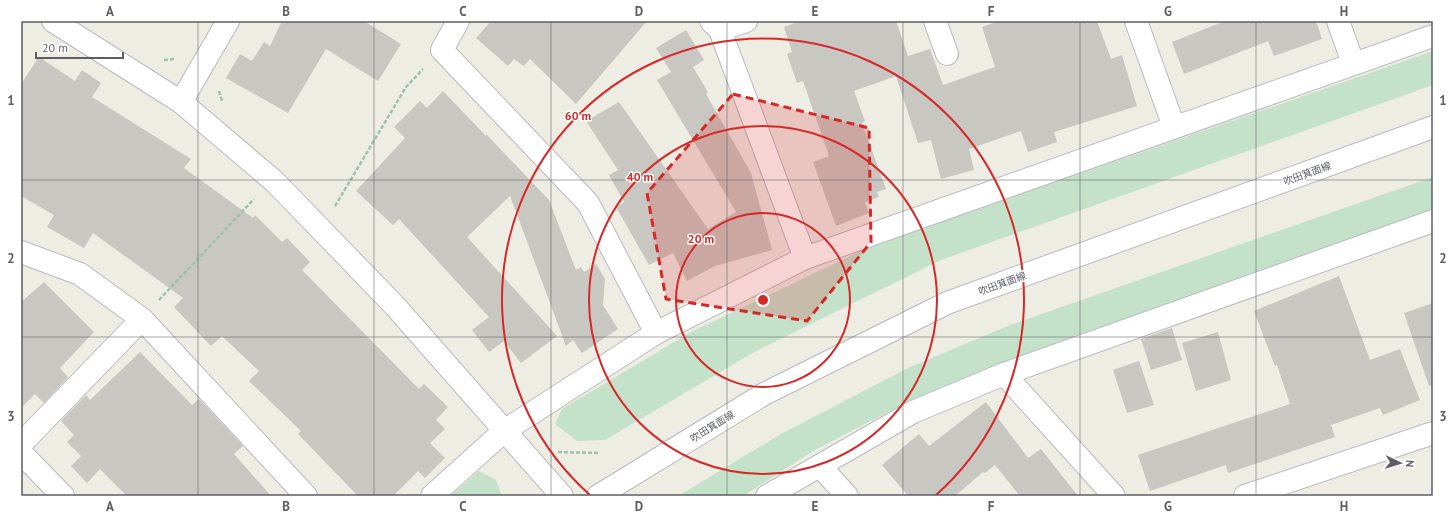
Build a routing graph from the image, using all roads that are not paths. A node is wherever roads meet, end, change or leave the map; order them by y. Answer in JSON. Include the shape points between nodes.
{"nodes":[{"id":1,"x":53,"y":21,"type":"edge"},
{"id":2,"x":228,"y":21,"type":"edge"},
{"id":3,"x":458,"y":21,"type":"edge"},
{"id":4,"x":746,"y":21,"type":"edge"},
{"id":5,"x":935,"y":21,"type":"edge"},
{"id":6,"x":1136,"y":21,"type":"edge"},
{"id":7,"x":1338,"y":21,"type":"edge"},
{"id":8,"x":716,"y":26,"type":"edge"},
{"id":9,"x":1433,"y":36,"type":"edge"},
{"id":10,"x":947,"y":54,"type":"dead end"},
{"id":11,"x":1353,"y":63,"type":"junction"},
{"id":12,"x":180,"y":102,"type":"junction"},
{"id":13,"x":1174,"y":127,"type":"junction"},
{"id":14,"x":1433,"y":127,"type":"edge"},
{"id":15,"x":1433,"y":221,"type":"edge"},
{"id":16,"x":21,"y":252,"type":"edge"},
{"id":17,"x":805,"y":258,"type":"junction"},
{"id":18,"x":142,"y":319,"type":"junction"},
{"id":19,"x":656,"y":332,"type":"junction"},
{"id":20,"x":1004,"y":374,"type":"junction"},
{"id":21,"x":504,"y":431,"type":"junction"},
{"id":22,"x":1433,"y":433,"type":"edge"},
{"id":23,"x":21,"y":444,"type":"edge"},
{"id":24,"x":21,"y":453,"type":"edge"},
{"id":25,"x":820,"y":466,"type":"junction"},
{"id":26,"x":63,"y":496,"type":"edge"},
{"id":27,"x":306,"y":496,"type":"edge"},
{"id":28,"x":432,"y":496,"type":"edge"},
{"id":29,"x":562,"y":496,"type":"edge"},
{"id":30,"x":598,"y":496,"type":"edge"},
{"id":31,"x":767,"y":496,"type":"edge"},
{"id":32,"x":847,"y":496,"type":"edge"},
{"id":33,"x":1114,"y":496,"type":"edge"},
{"id":34,"x":1245,"y":496,"type":"edge"}],
"edges":[{"from":1,"to":12,"type":"street"},
{"from":2,"to":12,"type":"street"},
{"from":3,"to":19,"type":"street","via":[[442,50],[588,203]]},
{"from":4,"to":8,"type":"street"},
{"from":5,"to":10,"type":"street"},
{"from":6,"to":13,"type":"street"},
{"from":7,"to":11,"type":"street"},
{"from":8,"to":17,"type":"street"},
{"from":9,"to":11,"type":"street"},
{"from":11,"to":13,"type":"street"},
{"from":12,"to":21,"type":"street","via":[[275,182],[395,306]]},
{"from":13,"to":17,"type":"street"},
{"from":14,"to":30,"type":"street","name":"吹田箕面線","via":[[947,303],[764,394]]},
{"from":15,"to":20,"type":"street"},
{"from":16,"to":18,"type":"street","via":[[80,274]]},
{"from":17,"to":19,"type":"street"},
{"from":18,"to":23,"type":"street"},
{"from":18,"to":27,"type":"street"},
{"from":19,"to":21,"type":"street"},
{"from":20,"to":25,"type":"street","via":[[913,412]]},
{"from":20,"to":33,"type":"street"},
{"from":21,"to":28,"type":"street"},
{"from":21,"to":29,"type":"street"},
{"from":22,"to":34,"type":"street"},
{"from":24,"to":26,"type":"street"},
{"from":25,"to":31,"type":"street"},
{"from":25,"to":32,"type":"street"}]}
